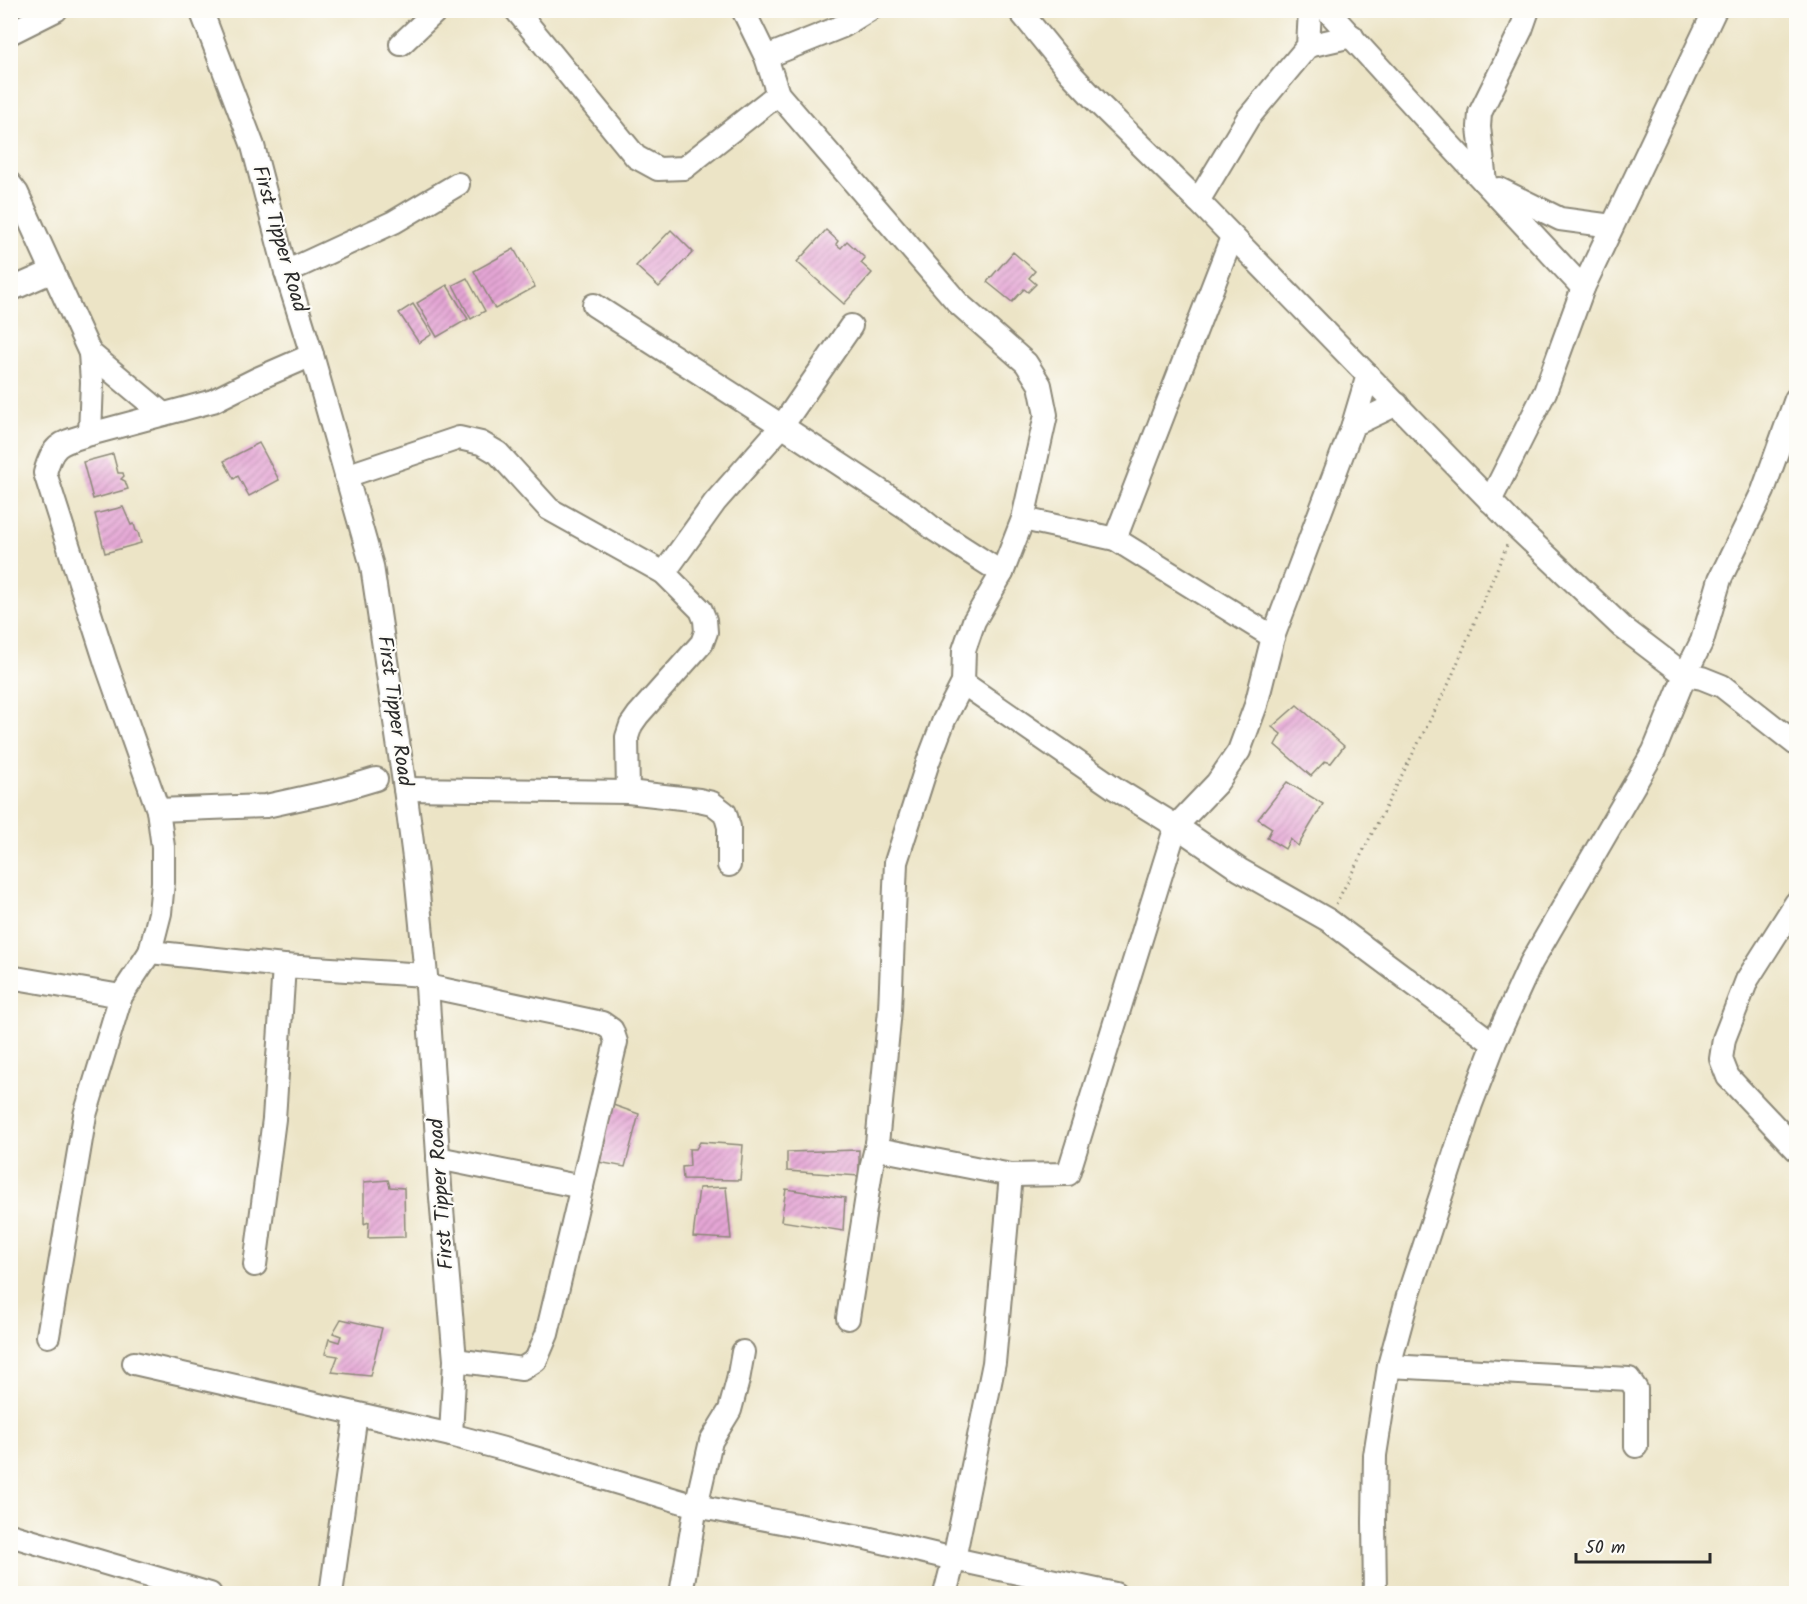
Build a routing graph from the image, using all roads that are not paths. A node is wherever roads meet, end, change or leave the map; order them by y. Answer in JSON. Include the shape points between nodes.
{"nodes":[{"id":1,"x":56,"y":10,"type":"edge"},
{"id":2,"x":201,"y":10,"type":"edge"},
{"id":3,"x":437,"y":10,"type":"edge"},
{"id":4,"x":516,"y":10,"type":"edge"},
{"id":5,"x":743,"y":10,"type":"edge"},
{"id":6,"x":868,"y":10,"type":"edge"},
{"id":7,"x":1019,"y":10,"type":"edge"},
{"id":8,"x":1310,"y":10,"type":"edge"},
{"id":9,"x":1327,"y":10,"type":"edge"},
{"id":10,"x":1528,"y":10,"type":"edge"},
{"id":11,"x":1715,"y":10,"type":"edge"},
{"id":12,"x":10,"y":33,"type":"edge"},
{"id":13,"x":1352,"y":36,"type":"junction"},
{"id":14,"x":401,"y":44,"type":"dead end"},
{"id":15,"x":1308,"y":46,"type":"junction"},
{"id":16,"x":766,"y":57,"type":"junction"},
{"id":17,"x":778,"y":94,"type":"junction"},
{"id":18,"x":1485,"y":182,"type":"junction"},
{"id":19,"x":10,"y":184,"type":"edge"},
{"id":20,"x":458,"y":184,"type":"dead end"},
{"id":21,"x":1198,"y":201,"type":"junction"},
{"id":22,"x":1612,"y":226,"type":"junction"},
{"id":23,"x":1232,"y":237,"type":"junction"},
{"id":24,"x":53,"y":271,"type":"junction"},
{"id":25,"x":286,"y":272,"type":"junction"},
{"id":26,"x":1583,"y":288,"type":"junction"},
{"id":27,"x":10,"y":290,"type":"edge"},
{"id":28,"x":594,"y":305,"type":"dead end"},
{"id":29,"x":851,"y":326,"type":"dead end"},
{"id":30,"x":90,"y":352,"type":"junction"},
{"id":31,"x":312,"y":355,"type":"junction"},
{"id":32,"x":1368,"y":375,"type":"junction"},
{"id":33,"x":1797,"y":399,"type":"edge"},
{"id":34,"x":1396,"y":404,"type":"junction"},
{"id":35,"x":163,"y":414,"type":"junction"},
{"id":36,"x":1353,"y":425,"type":"junction"},
{"id":37,"x":782,"y":426,"type":"junction"},
{"id":38,"x":90,"y":434,"type":"junction"},
{"id":39,"x":346,"y":476,"type":"junction"},
{"id":40,"x":1490,"y":501,"type":"junction"},
{"id":41,"x":1023,"y":519,"type":"junction"},
{"id":42,"x":1115,"y":539,"type":"junction"},
{"id":43,"x":664,"y":573,"type":"junction"},
{"id":44,"x":1002,"y":573,"type":"junction"},
{"id":45,"x":1273,"y":637,"type":"junction"},
{"id":46,"x":1685,"y":675,"type":"junction"},
{"id":47,"x":963,"y":683,"type":"junction"},
{"id":48,"x":1797,"y":744,"type":"edge"},
{"id":49,"x":376,"y":779,"type":"dead end"},
{"id":50,"x":405,"y":789,"type":"junction"},
{"id":51,"x":628,"y":792,"type":"junction"},
{"id":52,"x":158,"y":810,"type":"junction"},
{"id":53,"x":1176,"y":826,"type":"junction"},
{"id":54,"x":729,"y":865,"type":"dead end"},
{"id":55,"x":1797,"y":903,"type":"edge"},
{"id":56,"x":150,"y":952,"type":"junction"},
{"id":57,"x":284,"y":966,"type":"junction"},
{"id":58,"x":10,"y":977,"type":"edge"},
{"id":59,"x":426,"y":980,"type":"junction"},
{"id":60,"x":121,"y":996,"type":"junction"},
{"id":61,"x":1494,"y":1044,"type":"junction"},
{"id":62,"x":877,"y":1144,"type":"junction"},
{"id":63,"x":1797,"y":1149,"type":"edge"},
{"id":64,"x":438,"y":1158,"type":"junction"},
{"id":65,"x":1011,"y":1175,"type":"junction"},
{"id":66,"x":582,"y":1187,"type":"junction"},
{"id":67,"x":255,"y":1265,"type":"dead end"},
{"id":68,"x":848,"y":1318,"type":"dead end"},
{"id":69,"x":48,"y":1336,"type":"dead end"},
{"id":70,"x":742,"y":1352,"type":"dead end"},
{"id":71,"x":455,"y":1360,"type":"junction"},
{"id":72,"x":134,"y":1363,"type":"dead end"},
{"id":73,"x":1389,"y":1366,"type":"junction"},
{"id":74,"x":356,"y":1414,"type":"junction"},
{"id":75,"x":451,"y":1435,"type":"junction"},
{"id":76,"x":1636,"y":1446,"type":"dead end"},
{"id":77,"x":696,"y":1506,"type":"junction"},
{"id":78,"x":10,"y":1535,"type":"edge"},
{"id":79,"x":954,"y":1559,"type":"junction"},
{"id":80,"x":210,"y":1593,"type":"edge"},
{"id":81,"x":331,"y":1593,"type":"edge"},
{"id":82,"x":681,"y":1593,"type":"edge"},
{"id":83,"x":945,"y":1593,"type":"edge"},
{"id":84,"x":1115,"y":1593,"type":"edge"},
{"id":85,"x":1375,"y":1593,"type":"edge"}],
"edges":[{"from":1,"to":12,"type":"street"},
{"from":2,"to":25,"type":"street","name":"First Tipper Road","via":[[253,146]]},
{"from":3,"to":14,"type":"street"},
{"from":4,"to":17,"type":"street","via":[[636,157],[658,169],[684,168]]},
{"from":5,"to":16,"type":"street"},
{"from":6,"to":16,"type":"street","via":[[843,26]]},
{"from":7,"to":21,"type":"street","via":[[1093,98]]},
{"from":8,"to":15,"type":"street"},
{"from":9,"to":13,"type":"street"},
{"from":10,"to":18,"type":"street","via":[[1480,113]]},
{"from":11,"to":22,"type":"street"},
{"from":13,"to":15,"type":"street"},
{"from":13,"to":18,"type":"street"},
{"from":15,"to":21,"type":"street","via":[[1248,118]]},
{"from":16,"to":17,"type":"street"},
{"from":17,"to":41,"type":"street","via":[[958,303],[1026,363],[1040,386],[1046,415]]},
{"from":18,"to":22,"type":"street","via":[[1560,219]]},
{"from":18,"to":26,"type":"street"},
{"from":19,"to":24,"type":"street"},
{"from":20,"to":25,"type":"street","via":[[394,222]]},
{"from":21,"to":23,"type":"street"},
{"from":22,"to":26,"type":"street"},
{"from":23,"to":32,"type":"street"},
{"from":23,"to":42,"type":"street"},
{"from":24,"to":27,"type":"street"},
{"from":24,"to":30,"type":"street"},
{"from":25,"to":31,"type":"street","name":"First Tipper Road"},
{"from":26,"to":40,"type":"street","via":[[1545,392]]},
{"from":28,"to":37,"type":"street"},
{"from":29,"to":37,"type":"street"},
{"from":30,"to":35,"type":"street"},
{"from":30,"to":38,"type":"street"},
{"from":31,"to":35,"type":"street","via":[[213,401]]},
{"from":31,"to":39,"type":"street","name":"First Tipper Road"},
{"from":32,"to":34,"type":"street"},
{"from":32,"to":36,"type":"street"},
{"from":33,"to":46,"type":"street","via":[[1763,491],[1720,579],[1702,641]]},
{"from":34,"to":36,"type":"street"},
{"from":34,"to":40,"type":"street"},
{"from":35,"to":38,"type":"street"},
{"from":36,"to":45,"type":"street"},
{"from":37,"to":43,"type":"street","via":[[715,502]]},
{"from":37,"to":44,"type":"street"},
{"from":38,"to":52,"type":"street","via":[[60,444],[49,456],[45,473]]},
{"from":39,"to":43,"type":"street","via":[[459,438],[480,443],[498,453],[549,509]]},
{"from":39,"to":50,"type":"street","name":"First Tipper Road","via":[[372,566]]},
{"from":40,"to":46,"type":"street","via":[[1622,627]]},
{"from":41,"to":42,"type":"street"},
{"from":41,"to":44,"type":"street"},
{"from":42,"to":45,"type":"street"},
{"from":43,"to":51,"type":"street","via":[[701,610],[706,632],[702,643],[631,725],[627,737]]},
{"from":44,"to":47,"type":"street","via":[[974,621],[964,650]]},
{"from":45,"to":53,"type":"street","via":[[1256,705],[1239,751],[1217,783]]},
{"from":46,"to":48,"type":"street","via":[[1722,687]]},
{"from":46,"to":61,"type":"street","via":[[1654,751],[1531,963]]},
{"from":47,"to":53,"type":"street"},
{"from":47,"to":62,"type":"street","via":[[932,751],[896,862],[890,1010]]},
{"from":49,"to":52,"type":"street","via":[[266,806]]},
{"from":50,"to":51,"type":"street"},
{"from":50,"to":59,"type":"street","name":"First Tipper Road"},
{"from":51,"to":54,"type":"street","via":[[699,800],[719,808],[729,827]]},
{"from":52,"to":56,"type":"street","via":[[163,882]]},
{"from":53,"to":61,"type":"street","via":[[1240,870],[1328,920]]},
{"from":53,"to":65,"type":"street","via":[[1068,1174]]},
{"from":55,"to":63,"type":"street","via":[[1748,980],[1724,1039],[1721,1059],[1728,1077]]},
{"from":56,"to":57,"type":"street"},
{"from":56,"to":60,"type":"street"},
{"from":57,"to":59,"type":"street"},
{"from":57,"to":67,"type":"street","via":[[274,1119]]},
{"from":58,"to":60,"type":"street"},
{"from":59,"to":64,"type":"street","name":"First Tipper Road"},
{"from":59,"to":66,"type":"street","via":[[602,1023],[612,1030],[616,1042]]},
{"from":60,"to":69,"type":"street","via":[[85,1115]]},
{"from":61,"to":73,"type":"street","via":[[1408,1296]]},
{"from":62,"to":65,"type":"street","via":[[883,1150]]},
{"from":62,"to":68,"type":"street"},
{"from":64,"to":66,"type":"street"},
{"from":64,"to":71,"type":"street","name":"First Tipper Road"},
{"from":65,"to":79,"type":"street","via":[[994,1364]]},
{"from":66,"to":71,"type":"street","via":[[547,1334],[536,1359],[522,1369]]},
{"from":70,"to":77,"type":"street","via":[[730,1410],[711,1441]]},
{"from":71,"to":75,"type":"street","name":"First Tipper Road"},
{"from":72,"to":74,"type":"street"},
{"from":73,"to":76,"type":"street","via":[[1629,1379],[1636,1389]]},
{"from":73,"to":85,"type":"street","via":[[1375,1455]]},
{"from":74,"to":75,"type":"street"},
{"from":74,"to":81,"type":"street"},
{"from":75,"to":77,"type":"street"},
{"from":77,"to":79,"type":"street"},
{"from":77,"to":82,"type":"street"},
{"from":78,"to":80,"type":"street"},
{"from":79,"to":83,"type":"street"},
{"from":79,"to":84,"type":"street"}]}
